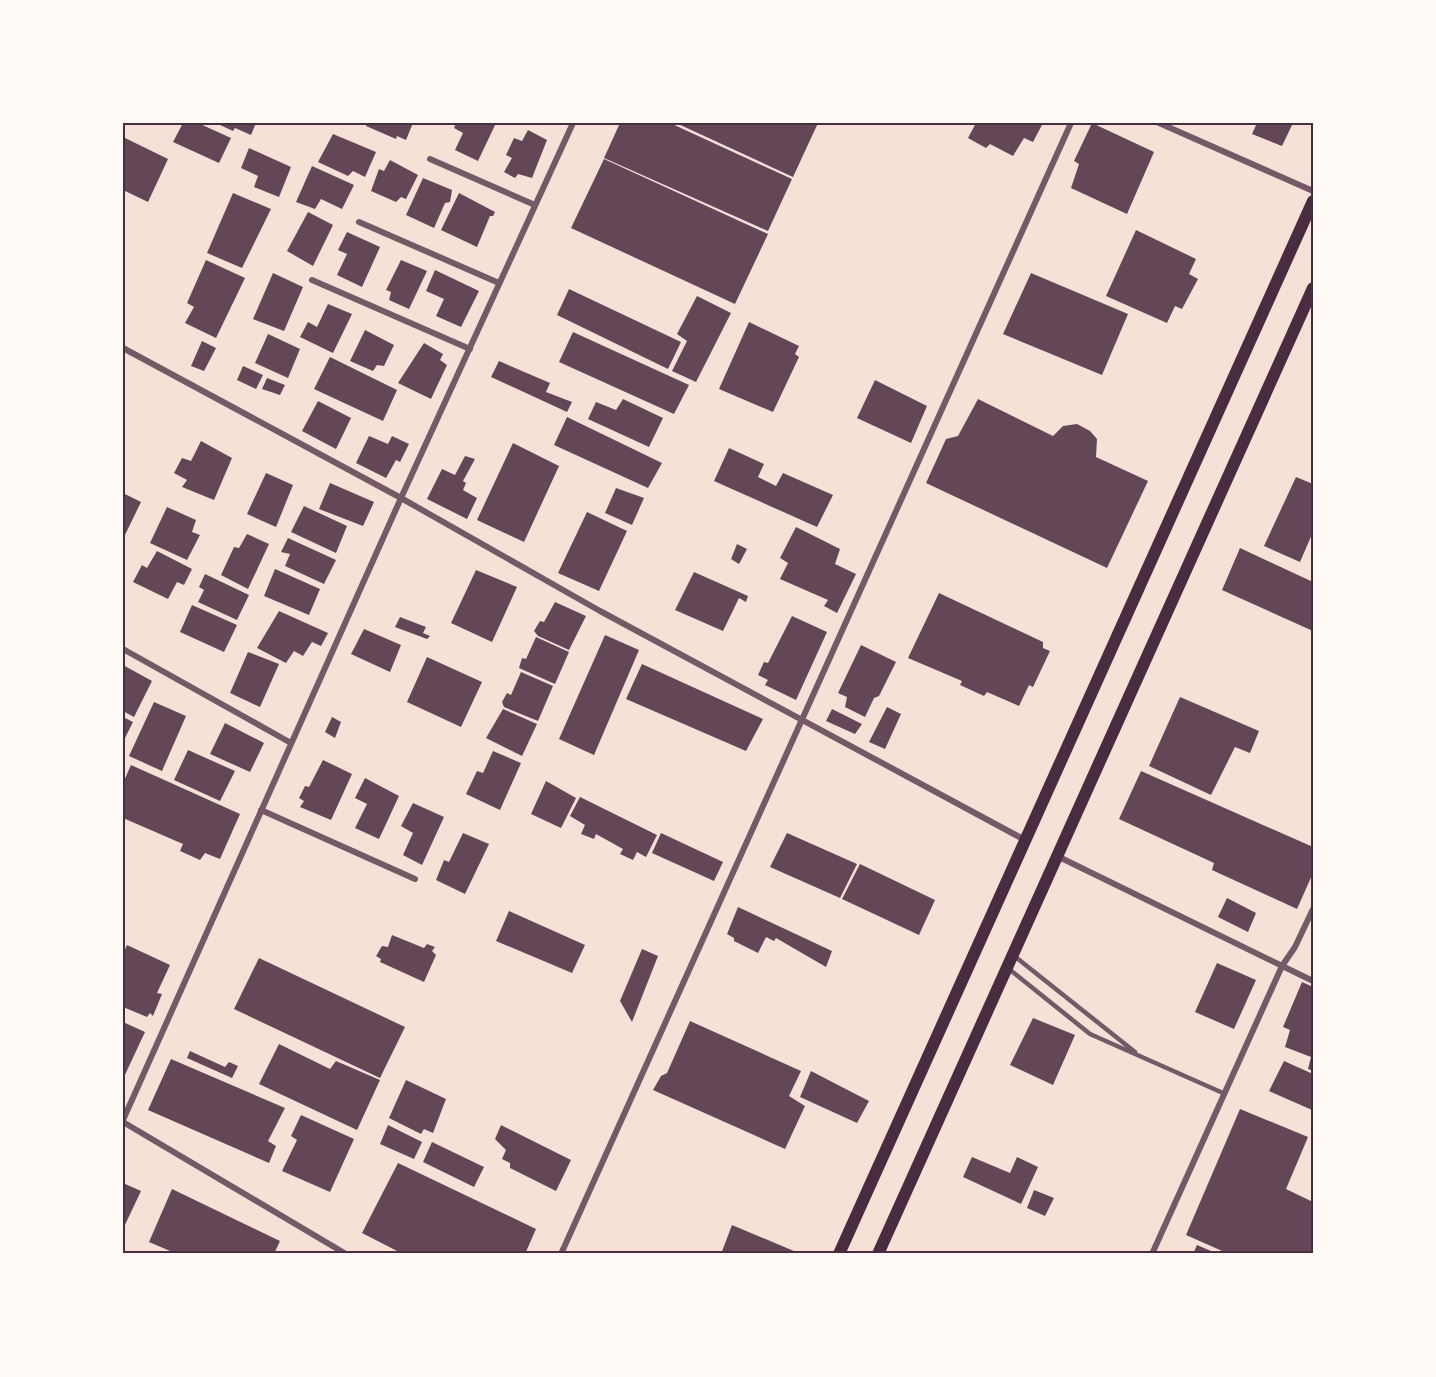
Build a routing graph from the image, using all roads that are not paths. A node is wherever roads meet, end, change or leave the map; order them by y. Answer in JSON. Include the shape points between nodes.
{"nodes":[{"id":1,"x":573,"y":123,"type":"edge"},
{"id":2,"x":1071,"y":123,"type":"edge"},
{"id":3,"x":1159,"y":123,"type":"edge"},
{"id":4,"x":430,"y":159,"type":"dead end"},
{"id":5,"x":1313,"y":191,"type":"edge"},
{"id":6,"x":1313,"y":201,"type":"edge"},
{"id":7,"x":535,"y":205,"type":"junction"},
{"id":8,"x":359,"y":222,"type":"dead end"},
{"id":9,"x":312,"y":280,"type":"dead end"},
{"id":10,"x":499,"y":283,"type":"junction"},
{"id":11,"x":1313,"y":288,"type":"edge"},
{"id":12,"x":123,"y":348,"type":"edge"},
{"id":13,"x":470,"y":349,"type":"junction"},
{"id":14,"x":401,"y":498,"type":"junction"},
{"id":15,"x":123,"y":649,"type":"edge"},
{"id":16,"x":802,"y":719,"type":"junction"},
{"id":17,"x":291,"y":743,"type":"junction"},
{"id":18,"x":261,"y":810,"type":"junction"},
{"id":19,"x":1026,"y":840,"type":"junction"},
{"id":20,"x":1057,"y":856,"type":"junction"},
{"id":21,"x":415,"y":879,"type":"dead end"},
{"id":22,"x":1313,"y":909,"type":"edge"},
{"id":23,"x":1013,"y":955,"type":"junction"},
{"id":24,"x":1282,"y":966,"type":"junction"},
{"id":25,"x":1007,"y":968,"type":"junction"},
{"id":26,"x":1313,"y":981,"type":"edge"},
{"id":27,"x":1142,"y":1057,"type":"junction"},
{"id":28,"x":1223,"y":1093,"type":"junction"},
{"id":29,"x":123,"y":1121,"type":"edge"},
{"id":30,"x":346,"y":1254,"type":"edge"},
{"id":31,"x":561,"y":1254,"type":"edge"},
{"id":32,"x":839,"y":1254,"type":"edge"},
{"id":33,"x":878,"y":1254,"type":"edge"},
{"id":34,"x":1152,"y":1254,"type":"edge"}],
"edges":[{"from":1,"to":7,"type":"street"},
{"from":2,"to":16,"type":"street"},
{"from":3,"to":5,"type":"street"},
{"from":4,"to":7,"type":"street"},
{"from":6,"to":19,"type":"main road"},
{"from":7,"to":10,"type":"street"},
{"from":8,"to":10,"type":"street"},
{"from":9,"to":13,"type":"street"},
{"from":10,"to":13,"type":"street"},
{"from":11,"to":20,"type":"main road"},
{"from":12,"to":14,"type":"street"},
{"from":13,"to":14,"type":"street"},
{"from":14,"to":16,"type":"street"},
{"from":14,"to":17,"type":"street"},
{"from":15,"to":17,"type":"street"},
{"from":16,"to":19,"type":"street"},
{"from":16,"to":31,"type":"street"},
{"from":17,"to":18,"type":"street"},
{"from":18,"to":21,"type":"street"},
{"from":18,"to":29,"type":"street"},
{"from":19,"to":32,"type":"main road"},
{"from":20,"to":23,"type":"main road"},
{"from":20,"to":24,"type":"street"},
{"from":22,"to":24,"type":"street"},
{"from":23,"to":25,"type":"main road"},
{"from":23,"to":27,"type":"lane"},
{"from":24,"to":26,"type":"street"},
{"from":24,"to":28,"type":"street"},
{"from":25,"to":27,"type":"lane","via":[[1090,1034]]},
{"from":25,"to":33,"type":"main road"},
{"from":27,"to":28,"type":"lane"},
{"from":28,"to":34,"type":"street"},
{"from":29,"to":30,"type":"street"}]}
